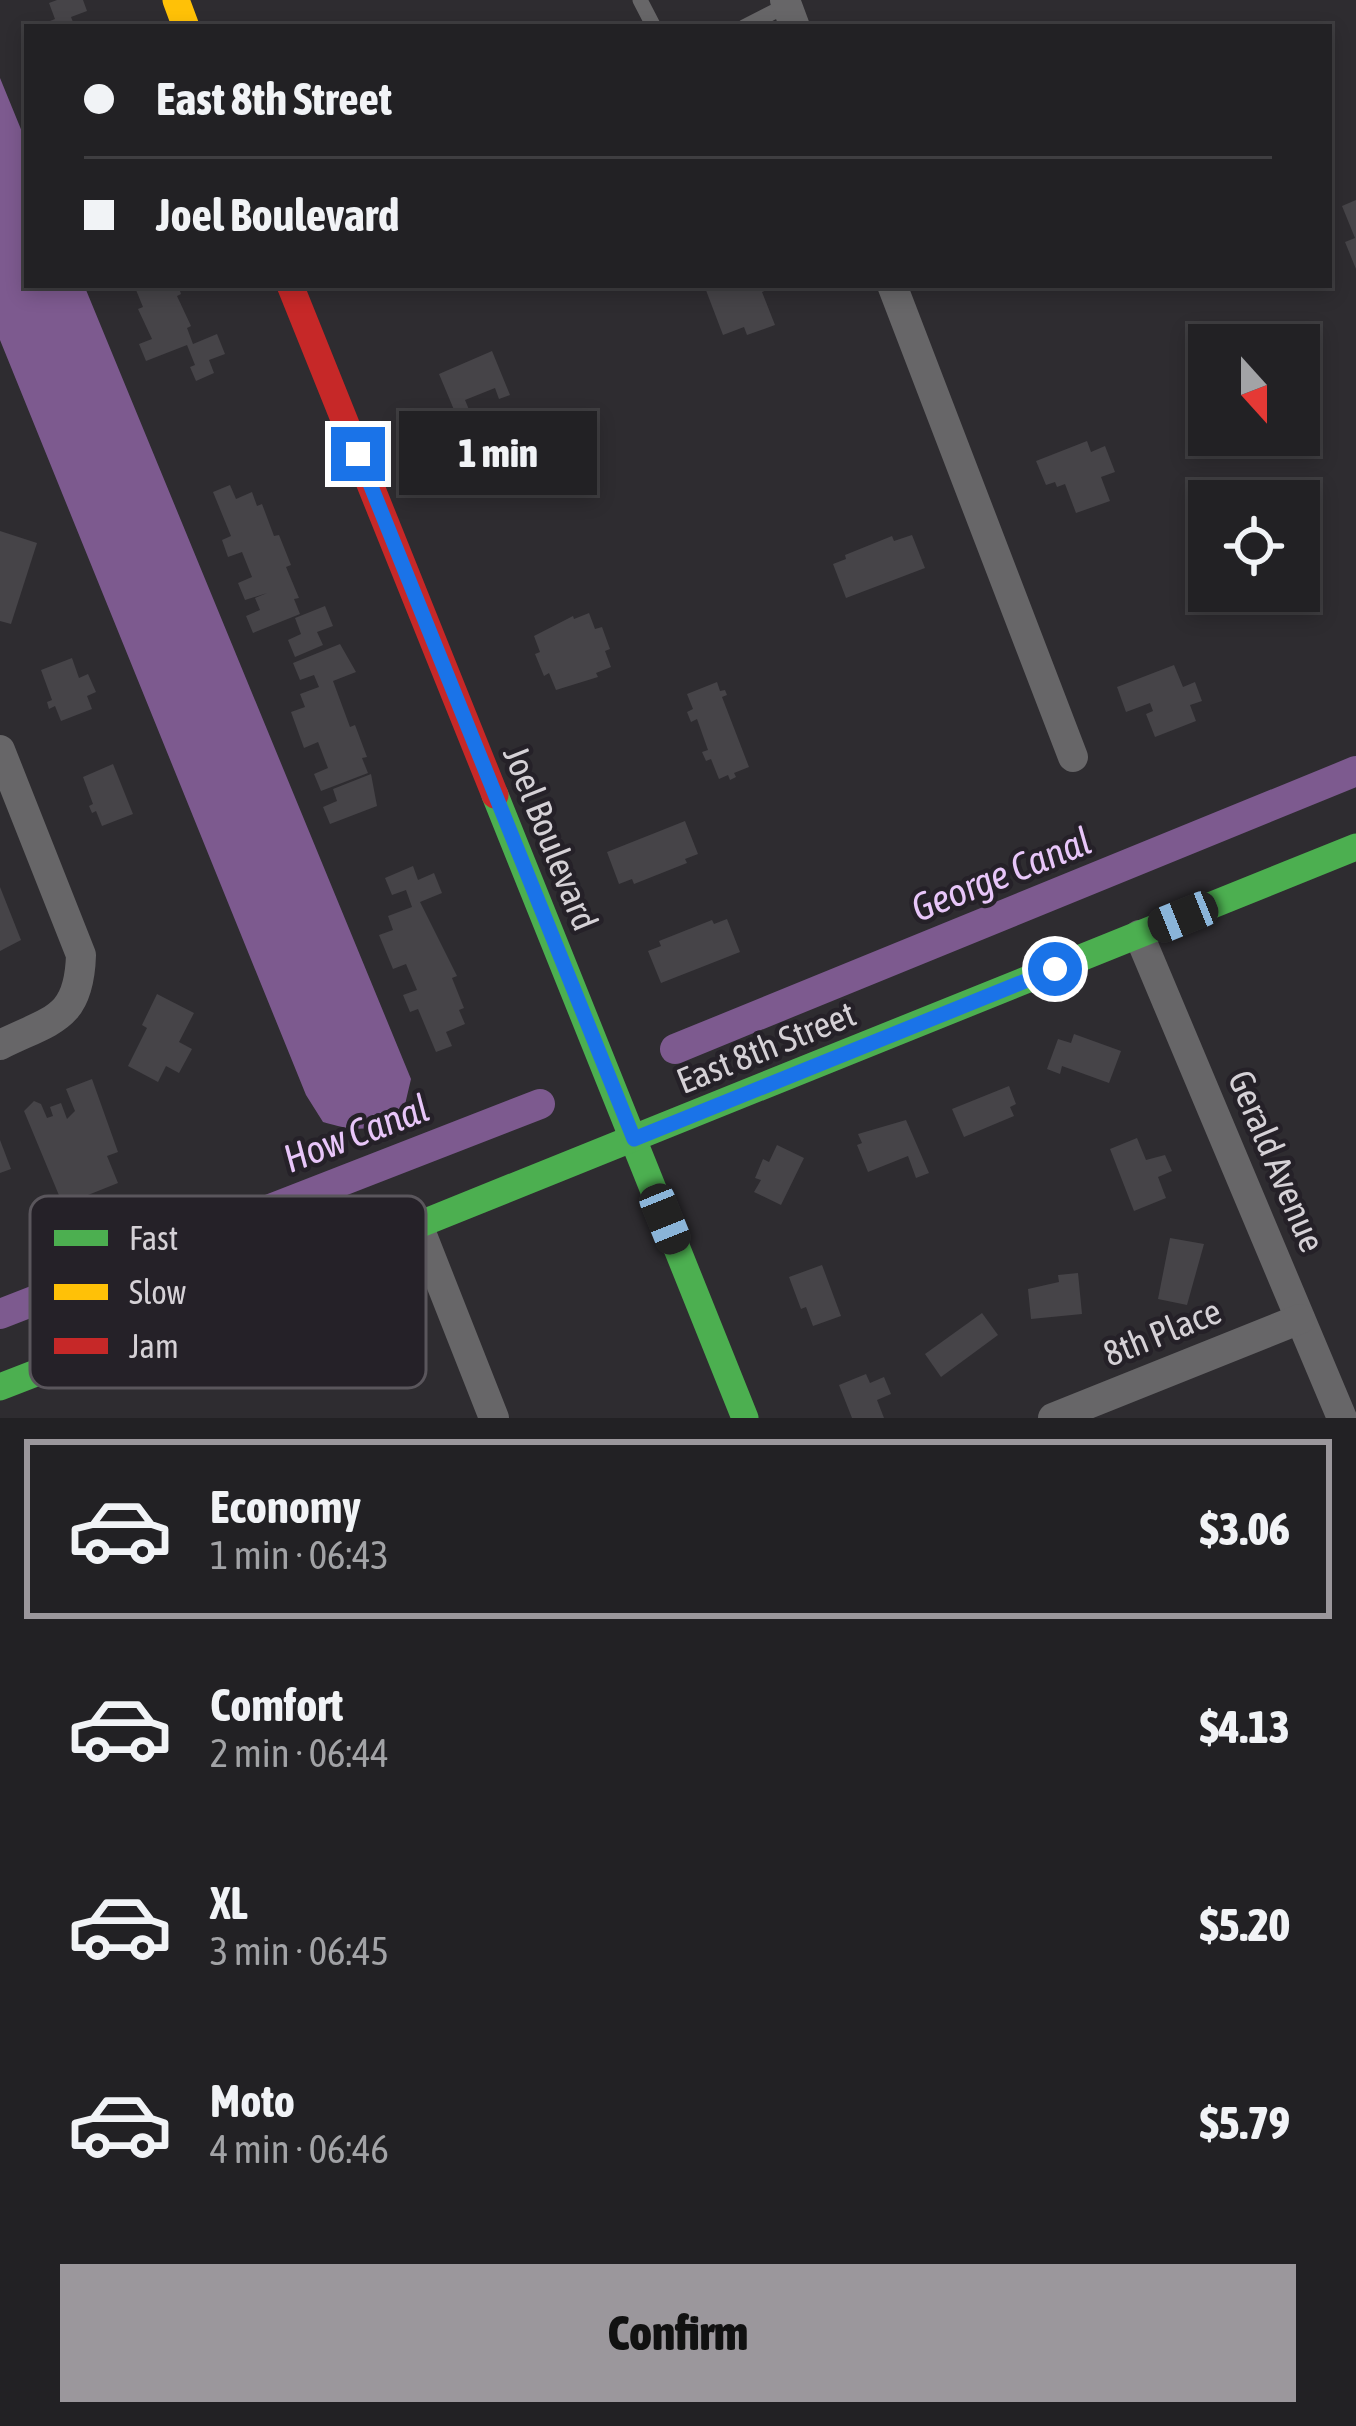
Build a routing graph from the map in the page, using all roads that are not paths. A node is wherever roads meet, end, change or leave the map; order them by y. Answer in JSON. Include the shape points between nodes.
{"nodes":[{"id":1,"x":789,"y":11,"type":"edge"},
{"id":2,"x":752,"y":24,"type":"edge"},
{"id":3,"x":291,"y":288,"type":"edge"},
{"id":4,"x":893,"y":288,"type":"edge"},
{"id":5,"x":0,"y":750,"type":"edge"},
{"id":6,"x":1073,"y":757,"type":"dead end"},
{"id":7,"x":1356,"y":848,"type":"edge"},
{"id":8,"x":1139,"y":935,"type":"junction"},
{"id":9,"x":0,"y":1045,"type":"edge"},
{"id":10,"x":634,"y":1139,"type":"junction"},
{"id":11,"x":426,"y":1222,"type":"edge"},
{"id":12,"x":426,"y":1245,"type":"edge"},
{"id":13,"x":1300,"y":1319,"type":"junction"},
{"id":14,"x":30,"y":1375,"type":"edge"},
{"id":15,"x":0,"y":1387,"type":"edge"},
{"id":16,"x":494,"y":1418,"type":"edge"},
{"id":17,"x":746,"y":1418,"type":"edge"},
{"id":18,"x":1053,"y":1418,"type":"edge"},
{"id":19,"x":1342,"y":1418,"type":"edge"}],
"edges":[{"from":1,"to":2,"type":"lane"},
{"from":3,"to":10,"type":"street","name":"Joel Boulevard"},
{"from":4,"to":6,"type":"street"},
{"from":5,"to":9,"type":"street","via":[[81,955],[80,987],[64,1013]]},
{"from":7,"to":8,"type":"street","name":"East 8th Street"},
{"from":8,"to":10,"type":"street","name":"East 8th Street"},
{"from":8,"to":13,"type":"street","name":"Gerald Avenue"},
{"from":10,"to":11,"type":"street","name":"East 8th Street"},
{"from":10,"to":17,"type":"street","name":"Joel Boulevard"},
{"from":12,"to":16,"type":"street"},
{"from":13,"to":18,"type":"street","name":"8th Place"},
{"from":13,"to":19,"type":"street","name":"Gerald Avenue"},
{"from":14,"to":15,"type":"street","name":"East 8th Street"}]}
